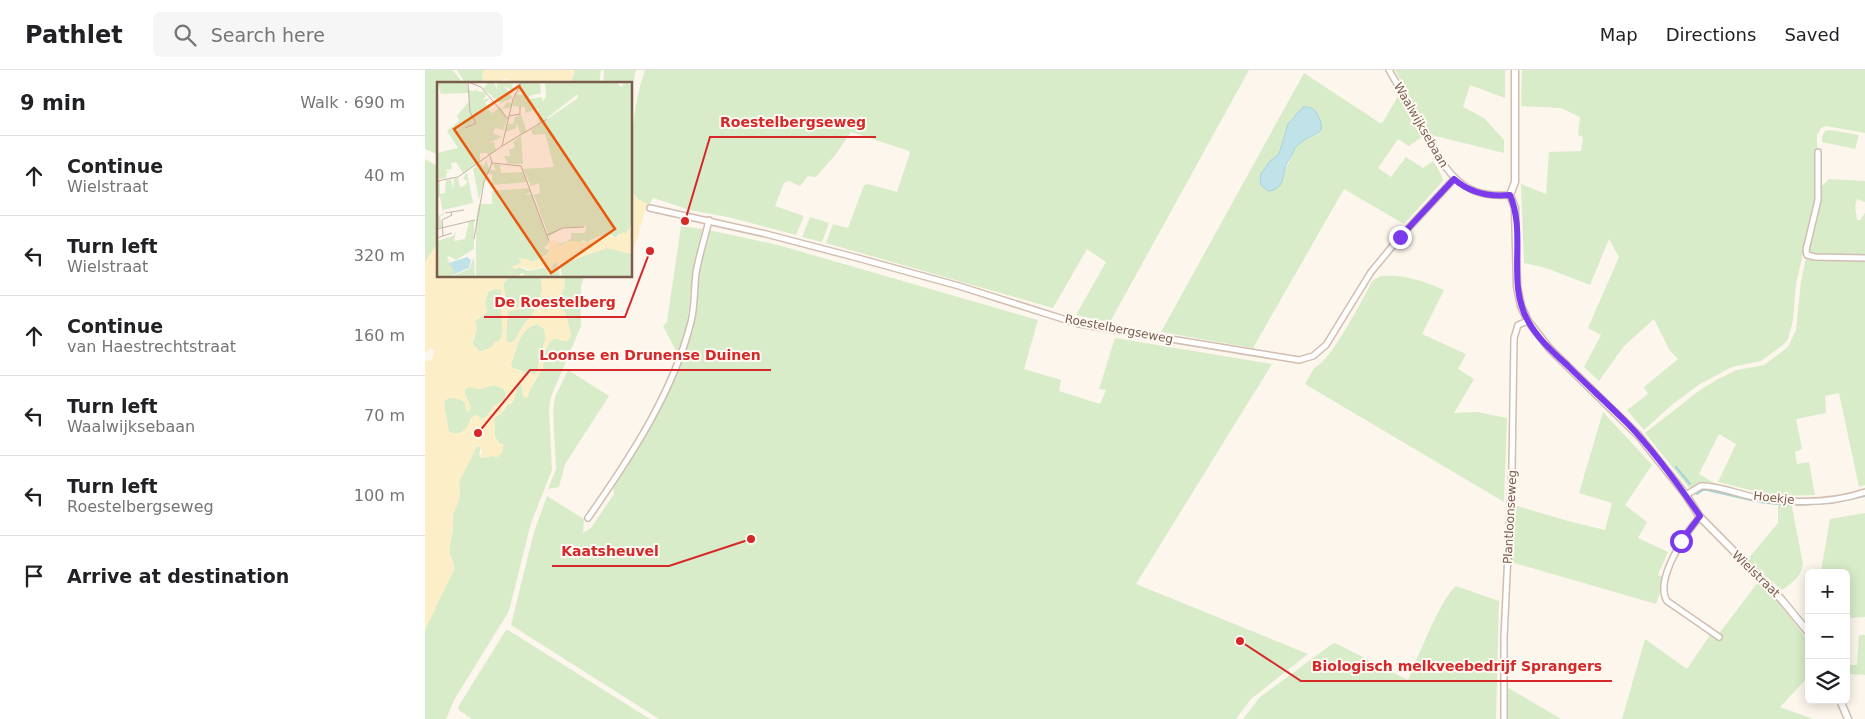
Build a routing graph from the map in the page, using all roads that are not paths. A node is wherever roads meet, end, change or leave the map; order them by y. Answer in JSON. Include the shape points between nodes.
{"nodes":[{"id":1,"x":1389,"y":70,"type":"edge"},
{"id":2,"x":1515,"y":70,"type":"edge"},
{"id":3,"x":1818,"y":152,"type":"dead end"},
{"id":4,"x":1454,"y":179,"type":"junction"},
{"id":5,"x":1510,"y":195,"type":"junction"},
{"id":6,"x":650,"y":208,"type":"dead end"},
{"id":7,"x":709,"y":220,"type":"junction"},
{"id":8,"x":1865,"y":258,"type":"edge"},
{"id":9,"x":1528,"y":321,"type":"junction"},
{"id":10,"x":1865,"y":492,"type":"edge"},
{"id":11,"x":1686,"y":495,"type":"junction"},
{"id":12,"x":1700,"y":516,"type":"junction"},
{"id":13,"x":588,"y":518,"type":"dead end"},
{"id":14,"x":1805,"y":628,"type":"edge"},
{"id":15,"x":1719,"y":637,"type":"dead end"},
{"id":16,"x":1842,"y":704,"type":"edge"},
{"id":17,"x":1504,"y":719,"type":"edge"},
{"id":18,"x":1848,"y":719,"type":"edge"}],
"edges":[{"from":1,"to":4,"type":"street","name":"Waalwijksebaan"},
{"from":2,"to":5,"type":"street","via":[[1515,182]]},
{"from":3,"to":8,"type":"street","via":[[1818,200],[1807,255]]},
{"from":4,"to":5,"type":"street","name":"Waalwijksebaan","via":[[1482,194]]},
{"from":4,"to":7,"type":"street","name":"Roestelbergseweg","via":[[1371,272],[1326,345],[1313,356],[1299,360],[1079,324],[931,278]]},
{"from":5,"to":9,"type":"street","name":"Wielstraat","via":[[1515,208],[1517,286]]},
{"from":6,"to":7,"type":"street","name":"Roestelbergseweg"},
{"from":7,"to":13,"type":"street","via":[[696,272],[691,320],[676,365],[636,444]]},
{"from":9,"to":11,"type":"street","name":"Wielstraat","via":[[1549,348],[1639,436]]},
{"from":9,"to":17,"type":"street","name":"Plantloonseweg","via":[[1518,326],[1515,338]]},
{"from":10,"to":11,"type":"street","name":"Hoekje","via":[[1823,500],[1791,501],[1701,486]]},
{"from":11,"to":12,"type":"street","name":"Wielstraat"},
{"from":12,"to":14,"type":"street","name":"Wielstraat","via":[[1781,598]]},
{"from":12,"to":15,"type":"street","via":[[1674,554],[1664,593],[1667,601]]},
{"from":16,"to":18,"type":"street"}]}
